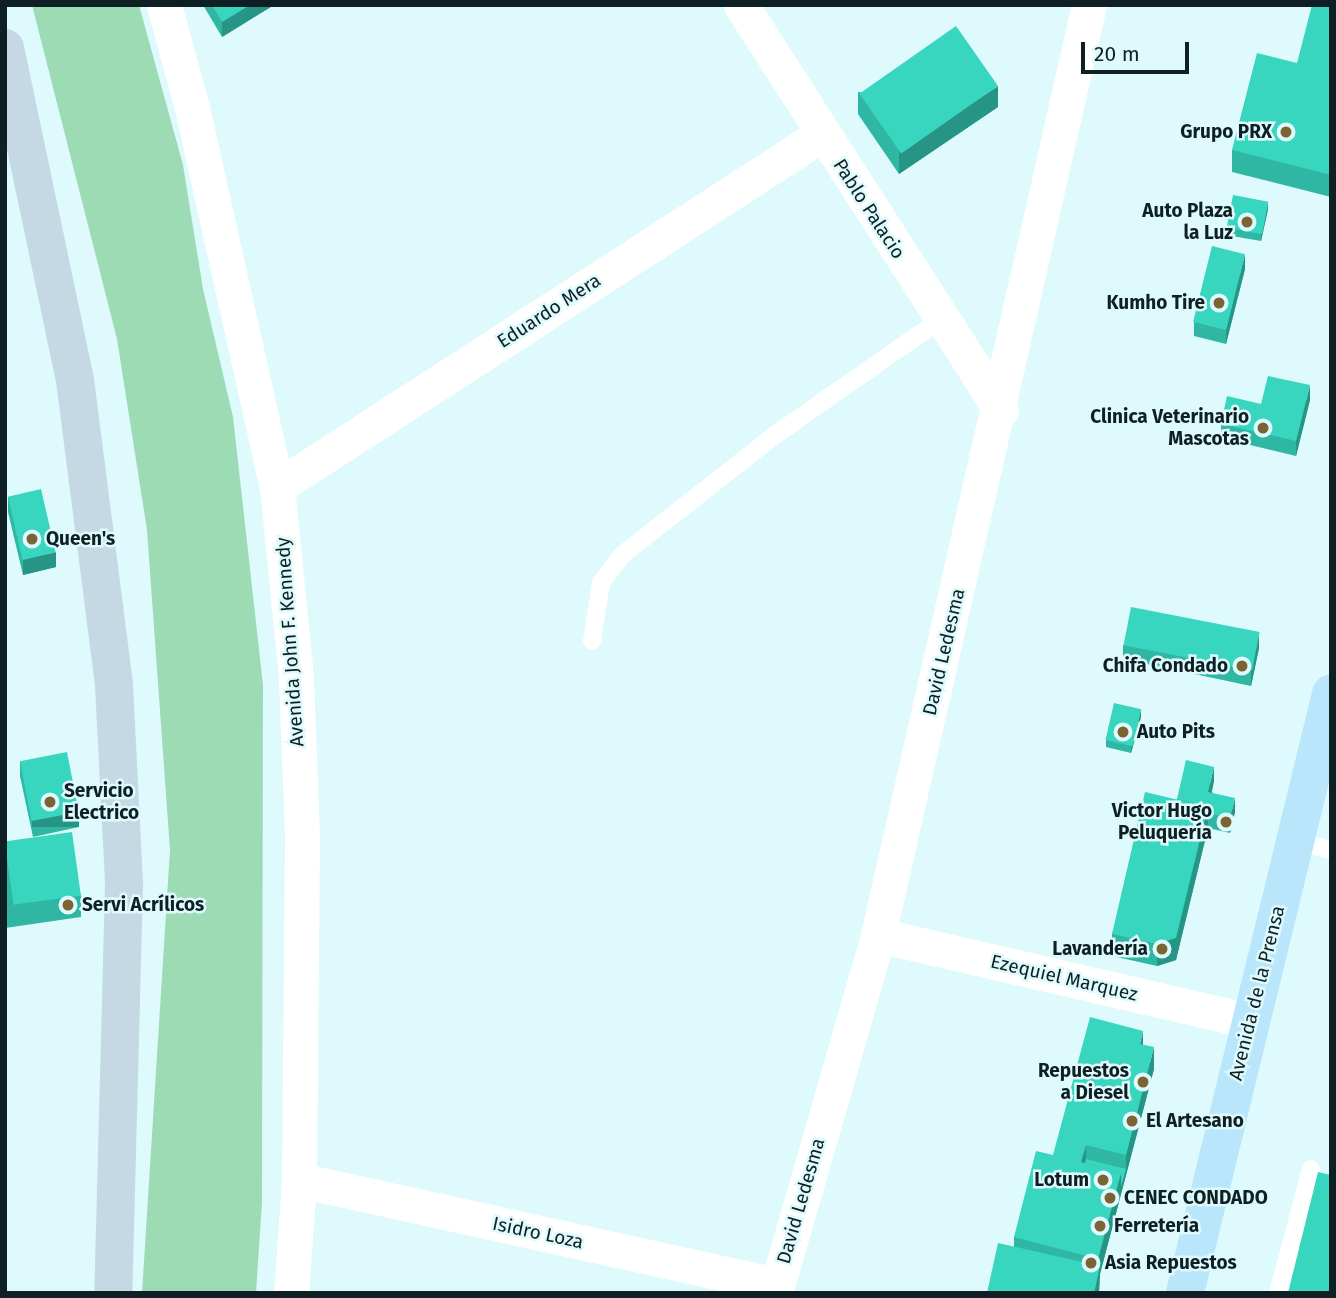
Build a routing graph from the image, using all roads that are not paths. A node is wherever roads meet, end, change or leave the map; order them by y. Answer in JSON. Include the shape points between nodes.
{"nodes":[{"id":1,"x":164,"y":5,"type":"edge"},
{"id":2,"x":741,"y":5,"type":"edge"},
{"id":3,"x":1090,"y":5,"type":"edge"},
{"id":4,"x":5,"y":48,"type":"edge"},
{"id":5,"x":821,"y":135,"type":"junction"},
{"id":6,"x":941,"y":318,"type":"junction"},
{"id":7,"x":1001,"y":410,"type":"junction"},
{"id":8,"x":277,"y":487,"type":"junction"},
{"id":9,"x":592,"y":641,"type":"dead end"},
{"id":10,"x":1331,"y":694,"type":"edge"},
{"id":11,"x":1313,"y":846,"type":"edge"},
{"id":12,"x":878,"y":935,"type":"junction"},
{"id":13,"x":1250,"y":1021,"type":"junction"},
{"id":14,"x":1311,"y":1170,"type":"dead end"},
{"id":15,"x":299,"y":1180,"type":"junction"},
{"id":16,"x":776,"y":1289,"type":"edge"},
{"id":17,"x":113,"y":1293,"type":"edge"},
{"id":18,"x":291,"y":1293,"type":"edge"},
{"id":19,"x":1185,"y":1293,"type":"edge"},
{"id":20,"x":1278,"y":1293,"type":"edge"}],
"edges":[{"from":1,"to":8,"type":"street","name":"Avenida John F. Kennedy","via":[[192,108]]},
{"from":2,"to":5,"type":"street","name":"Pablo Palacio"},
{"from":3,"to":7,"type":"street","name":"David Ledesma"},
{"from":4,"to":17,"type":"main road","via":[[75,380],[114,685],[124,885]]},
{"from":5,"to":6,"type":"street","name":"Pablo Palacio"},
{"from":5,"to":8,"type":"street","name":"Eduardo Mera"},
{"from":6,"to":7,"type":"street","name":"Pablo Palacio"},
{"from":6,"to":9,"type":"lane","via":[[775,435],[622,555],[601,583]]},
{"from":7,"to":12,"type":"street","name":"David Ledesma"},
{"from":8,"to":15,"type":"street","name":"Avenida John F. Kennedy","via":[[296,680],[302,838]]},
{"from":10,"to":11,"type":"main road","name":"Avenida de la Prensa"},
{"from":11,"to":13,"type":"main road","name":"Avenida de la Prensa"},
{"from":12,"to":13,"type":"street","name":"Ezequiel Marquez"},
{"from":12,"to":16,"type":"street","name":"David Ledesma"},
{"from":13,"to":19,"type":"main road","name":"Avenida de la Prensa"},
{"from":14,"to":20,"type":"lane"},
{"from":15,"to":16,"type":"street","name":"Isidro Loza"},
{"from":15,"to":18,"type":"street","name":"Avenida John F. Kennedy"}]}
